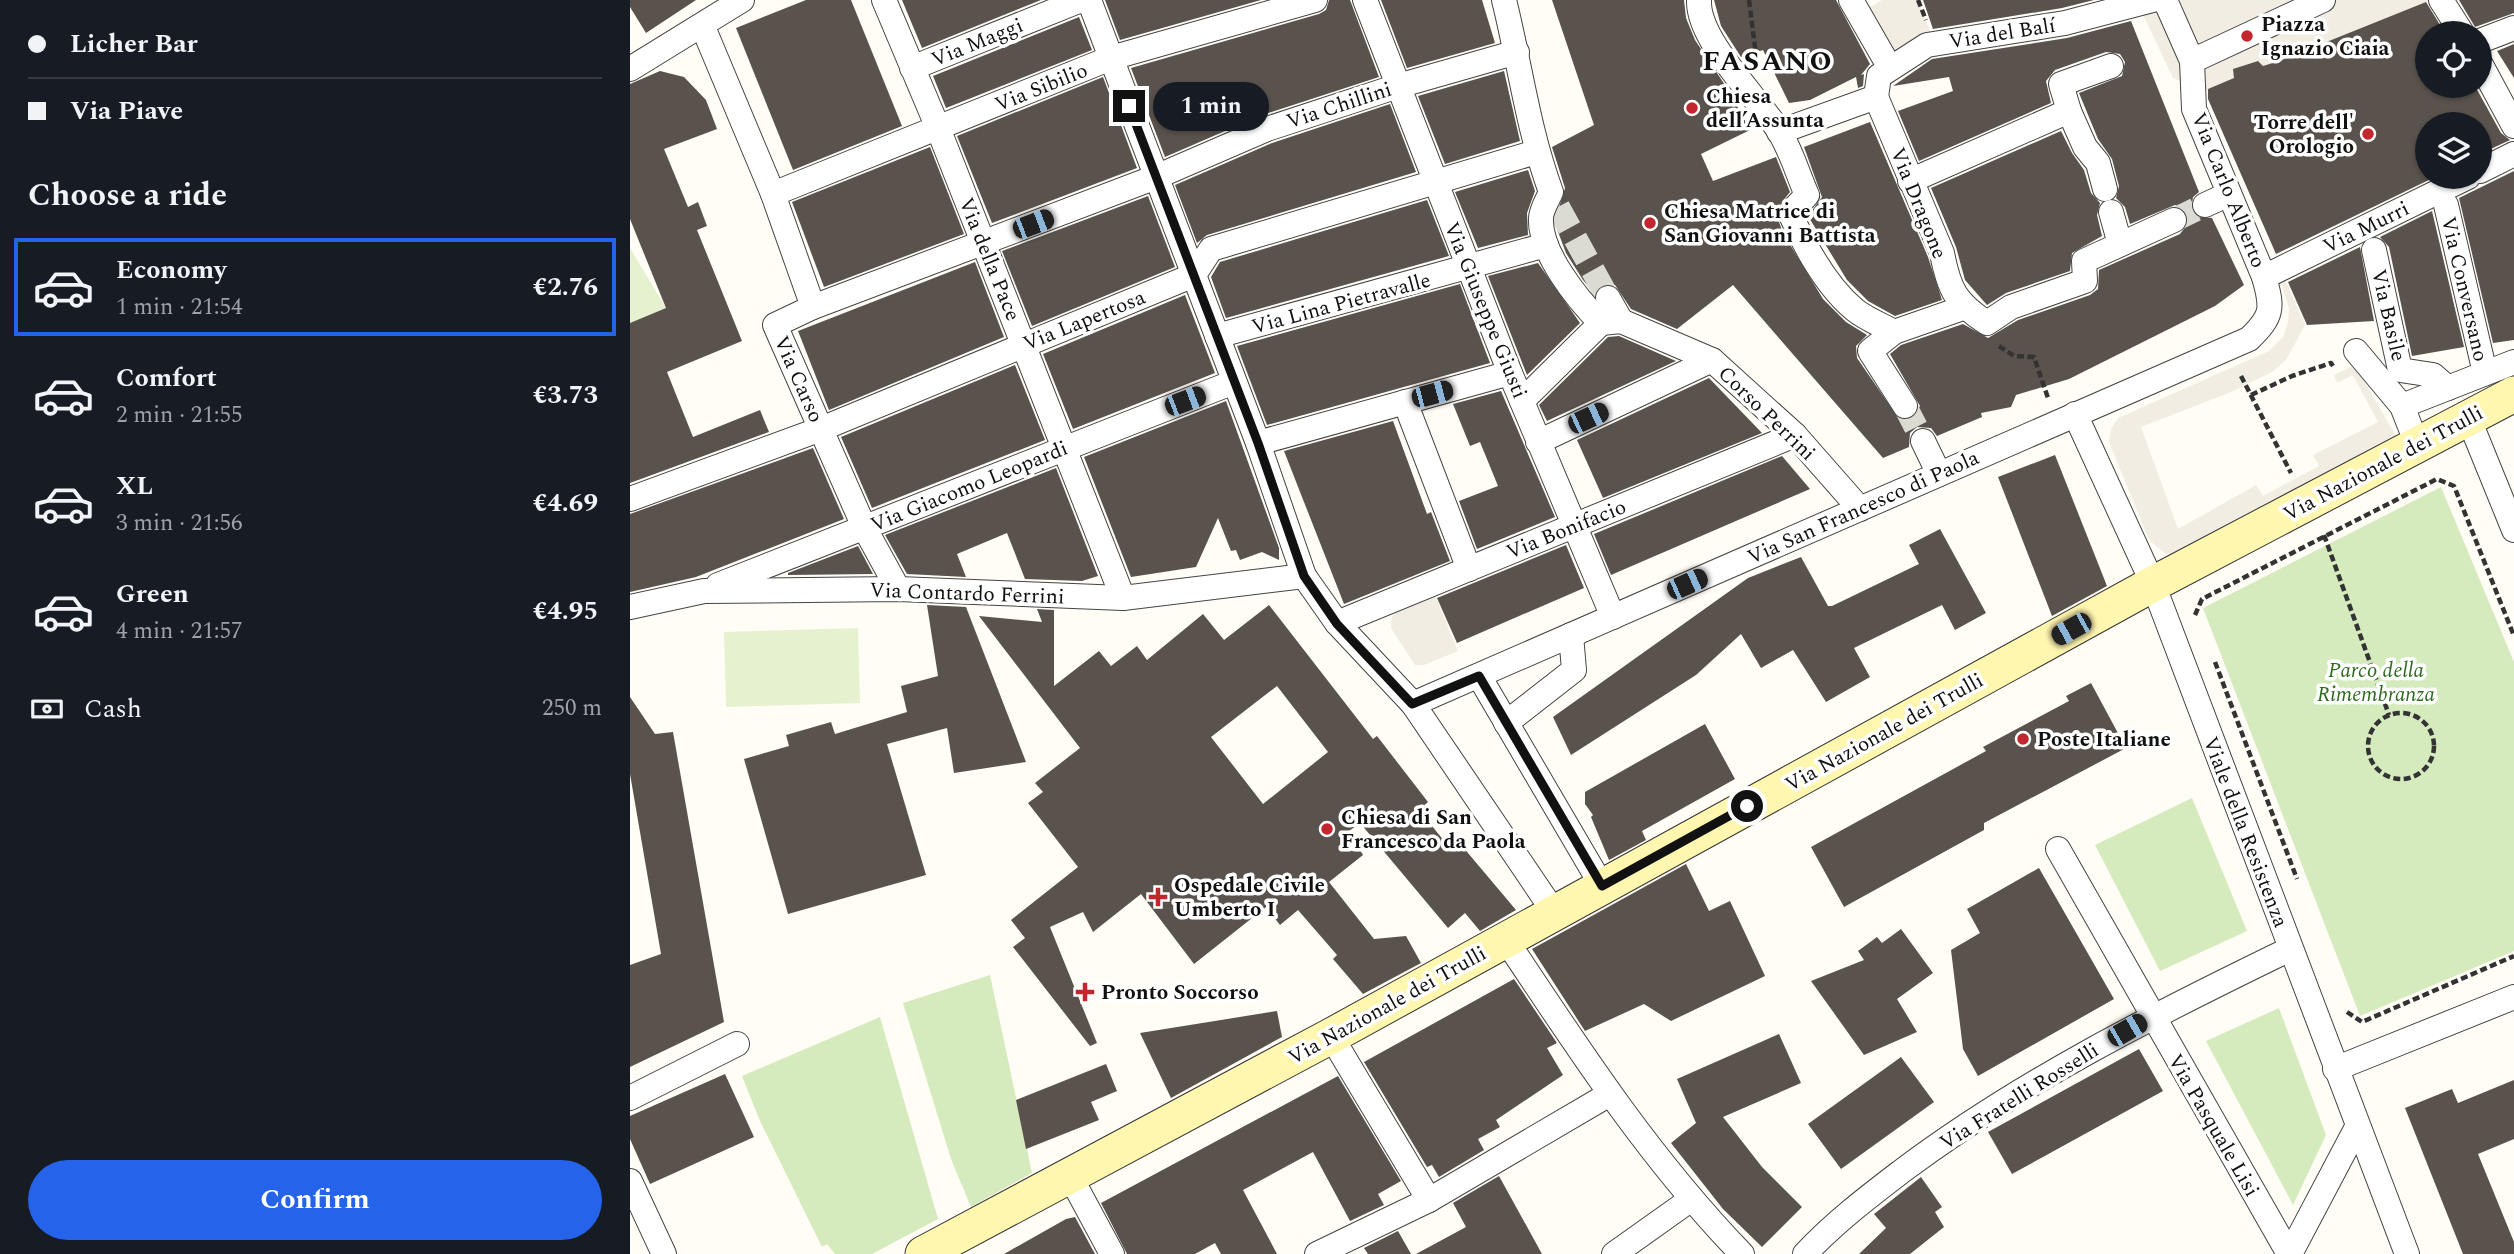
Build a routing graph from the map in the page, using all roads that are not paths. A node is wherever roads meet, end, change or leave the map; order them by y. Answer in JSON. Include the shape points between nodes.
{"nodes":[{"id":1,"x":742,"y":0,"type":"edge"},
{"id":2,"x":884,"y":0,"type":"edge"},
{"id":3,"x":1081,"y":0,"type":"edge"},
{"id":4,"x":1089,"y":0,"type":"edge"},
{"id":5,"x":1315,"y":0,"type":"edge"},
{"id":6,"x":1365,"y":0,"type":"edge"},
{"id":7,"x":1504,"y":0,"type":"edge"},
{"id":8,"x":1699,"y":0,"type":"edge"},
{"id":9,"x":1850,"y":0,"type":"edge"},
{"id":10,"x":2153,"y":0,"type":"edge"},
{"id":11,"x":2165,"y":0,"type":"edge"},
{"id":12,"x":2323,"y":0,"type":"edge"},
{"id":13,"x":2441,"y":0,"type":"edge"},
{"id":14,"x":2454,"y":21,"type":"edge"},
{"id":15,"x":703,"y":27,"type":"junction"},
{"id":16,"x":2514,"y":28,"type":"edge"},
{"id":17,"x":2492,"y":36,"type":"edge"},
{"id":18,"x":1517,"y":52,"type":"junction"},
{"id":19,"x":1111,"y":58,"type":"junction"},
{"id":20,"x":2192,"y":61,"type":"junction"},
{"id":21,"x":2111,"y":66,"type":"dead end"},
{"id":22,"x":912,"y":68,"type":"junction"},
{"id":23,"x":1890,"y":68,"type":"junction"},
{"id":24,"x":630,"y":69,"type":"edge"},
{"id":25,"x":2492,"y":85,"type":"edge"},
{"id":26,"x":1398,"y":86,"type":"junction"},
{"id":27,"x":1876,"y":97,"type":"junction"},
{"id":28,"x":2069,"y":111,"type":"junction"},
{"id":29,"x":2514,"y":126,"type":"edge"},
{"id":30,"x":938,"y":128,"type":"junction"},
{"id":31,"x":1779,"y":132,"type":"junction"},
{"id":32,"x":1536,"y":152,"type":"junction"},
{"id":33,"x":2514,"y":154,"type":"edge"},
{"id":34,"x":2492,"y":165,"type":"edge"},
{"id":35,"x":1156,"y":177,"type":"junction"},
{"id":36,"x":1910,"y":181,"type":"junction"},
{"id":37,"x":1435,"y":184,"type":"junction"},
{"id":38,"x":2444,"y":189,"type":"edge"},
{"id":39,"x":773,"y":194,"type":"junction"},
{"id":40,"x":2230,"y":194,"type":"junction"},
{"id":41,"x":2205,"y":205,"type":"tunnel mouth"},
{"id":42,"x":2446,"y":205,"type":"dead end"},
{"id":43,"x":2174,"y":220,"type":"tunnel mouth"},
{"id":44,"x":984,"y":243,"type":"junction"},
{"id":45,"x":2120,"y":244,"type":"junction"},
{"id":46,"x":1546,"y":245,"type":"junction"},
{"id":47,"x":2374,"y":250,"type":"dead end"},
{"id":48,"x":1472,"y":268,"type":"junction"},
{"id":49,"x":1194,"y":275,"type":"junction"},
{"id":50,"x":2264,"y":277,"type":"junction"},
{"id":51,"x":1608,"y":298,"type":"tunnel mouth"},
{"id":52,"x":813,"y":307,"type":"junction"},
{"id":53,"x":1963,"y":308,"type":"junction"},
{"id":54,"x":1611,"y":322,"type":"junction"},
{"id":55,"x":1894,"y":332,"type":"junction"},
{"id":56,"x":1217,"y":337,"type":"junction"},
{"id":57,"x":1024,"y":345,"type":"junction"},
{"id":58,"x":2356,"y":351,"type":"dead end"},
{"id":59,"x":1712,"y":360,"type":"junction"},
{"id":60,"x":2514,"y":362,"type":"edge"},
{"id":61,"x":1510,"y":373,"type":"junction"},
{"id":62,"x":2485,"y":373,"type":"junction"},
{"id":63,"x":1234,"y":382,"type":"junction"},
{"id":64,"x":2448,"y":388,"type":"junction"},
{"id":65,"x":2514,"y":394,"type":"edge"},
{"id":66,"x":1522,"y":401,"type":"junction"},
{"id":67,"x":1405,"y":402,"type":"junction"},
{"id":68,"x":1905,"y":406,"type":"tunnel mouth"},
{"id":69,"x":2402,"y":406,"type":"junction"},
{"id":70,"x":2075,"y":414,"type":"junction"},
{"id":71,"x":2468,"y":417,"type":"junction"},
{"id":72,"x":821,"y":429,"type":"junction"},
{"id":73,"x":1795,"y":435,"type":"junction"},
{"id":74,"x":1538,"y":442,"type":"junction"},
{"id":75,"x":1923,"y":442,"type":"tunnel mouth"},
{"id":76,"x":1258,"y":443,"type":"junction"},
{"id":77,"x":2417,"y":444,"type":"junction"},
{"id":78,"x":1064,"y":449,"type":"junction"},
{"id":79,"x":1938,"y":474,"type":"junction"},
{"id":80,"x":2508,"y":497,"type":"edge"},
{"id":81,"x":630,"y":499,"type":"edge"},
{"id":82,"x":1860,"y":509,"type":"junction"},
{"id":83,"x":1575,"y":526,"type":"junction"},
{"id":84,"x":864,"y":527,"type":"junction"},
{"id":85,"x":2514,"y":530,"type":"edge"},
{"id":86,"x":1469,"y":569,"type":"junction"},
{"id":87,"x":1304,"y":576,"type":"junction"},
{"id":88,"x":2154,"y":584,"type":"junction"},
{"id":89,"x":898,"y":589,"type":"junction"},
{"id":90,"x":704,"y":591,"type":"junction"},
{"id":91,"x":1123,"y":598,"type":"junction"},
{"id":92,"x":630,"y":607,"type":"edge"},
{"id":93,"x":1613,"y":617,"type":"junction"},
{"id":94,"x":1337,"y":624,"type":"junction"},
{"id":95,"x":1571,"y":635,"type":"junction"},
{"id":96,"x":1479,"y":676,"type":"junction"},
{"id":97,"x":1412,"y":704,"type":"junction"},
{"id":98,"x":1506,"y":723,"type":"junction"},
{"id":99,"x":2058,"y":849,"type":"dead end"},
{"id":100,"x":1602,"y":886,"type":"junction"},
{"id":101,"x":1554,"y":912,"type":"junction"},
{"id":102,"x":1506,"y":940,"type":"junction"},
{"id":103,"x":2290,"y":949,"type":"junction"},
{"id":104,"x":2514,"y":997,"type":"edge"},
{"id":105,"x":2151,"y":1016,"type":"junction"},
{"id":106,"x":1331,"y":1036,"type":"junction"},
{"id":107,"x":737,"y":1044,"type":"dead end"},
{"id":108,"x":2335,"y":1069,"type":"junction"},
{"id":109,"x":1608,"y":1095,"type":"junction"},
{"id":110,"x":630,"y":1098,"type":"edge"},
{"id":111,"x":2357,"y":1127,"type":"junction"},
{"id":112,"x":1070,"y":1176,"type":"junction"},
{"id":113,"x":630,"y":1181,"type":"edge"},
{"id":114,"x":1429,"y":1200,"type":"junction"},
{"id":115,"x":1690,"y":1200,"type":"junction"},
{"id":116,"x":1323,"y":1252,"type":"edge"},
{"id":117,"x":1616,"y":1253,"type":"edge"},
{"id":118,"x":664,"y":1254,"type":"edge"},
{"id":119,"x":923,"y":1254,"type":"edge"},
{"id":120,"x":1112,"y":1254,"type":"edge"},
{"id":121,"x":1742,"y":1254,"type":"edge"},
{"id":122,"x":1805,"y":1254,"type":"edge"},
{"id":123,"x":2290,"y":1254,"type":"edge"},
{"id":124,"x":2407,"y":1254,"type":"edge"}],
"edges":[{"from":1,"to":15,"type":"street"},
{"from":2,"to":22,"type":"street","name":"Via della Pace"},
{"from":3,"to":22,"type":"street","name":"Via Maggi"},
{"from":4,"to":19,"type":"street"},
{"from":5,"to":19,"type":"street","name":"Via Sibilio"},
{"from":6,"to":26,"type":"street","name":"Via Giuseppe Giusti"},
{"from":7,"to":18,"type":"street","name":"Corso Perrini"},
{"from":8,"to":31,"type":"street","via":[[1698,11],[1727,66]]},
{"from":9,"to":23,"type":"street"},
{"from":10,"to":23,"type":"street","name":"Via del Balí","via":[[2065,23],[1927,46]]},
{"from":11,"to":20,"type":"street"},
{"from":12,"to":20,"type":"street"},
{"from":13,"to":14,"type":"street"},
{"from":15,"to":24,"type":"street"},
{"from":15,"to":39,"type":"street"},
{"from":16,"to":17,"type":"street"},
{"from":18,"to":26,"type":"street","name":"Via Chillini"},
{"from":18,"to":32,"type":"street","name":"Corso Perrini"},
{"from":19,"to":30,"type":"street","name":"Via Sibilio"},
{"from":19,"to":35,"type":"street"},
{"from":20,"to":40,"type":"street","name":"Via Carlo Alberto","via":[[2194,109]]},
{"from":21,"to":28,"type":"street","via":[[2062,84]]},
{"from":22,"to":30,"type":"street","name":"Via della Pace"},
{"from":23,"to":27,"type":"street","via":[[1879,76]]},
{"from":25,"to":29,"type":"street"},
{"from":26,"to":35,"type":"street","name":"Via Chillini","via":[[1267,129]]},
{"from":26,"to":37,"type":"street","name":"Via Giuseppe Giusti"},
{"from":27,"to":31,"type":"street"},
{"from":27,"to":36,"type":"street","name":"Via Dragone"},
{"from":28,"to":36,"type":"street"},
{"from":28,"to":45,"type":"street","via":[[2085,147],[2098,163]]},
{"from":30,"to":39,"type":"street","name":"Via Sibilio"},
{"from":30,"to":44,"type":"street","name":"Via della Pace"},
{"from":31,"to":55,"type":"street","via":[[1807,195],[1790,213],[1800,235],[1837,292],[1856,311]]},
{"from":32,"to":37,"type":"street","name":"Via Lapertosa"},
{"from":32,"to":46,"type":"street","name":"Corso Perrini","via":[[1555,199],[1540,217]]},
{"from":33,"to":34,"type":"street"},
{"from":35,"to":44,"type":"street","name":"Via Chillini"},
{"from":35,"to":49,"type":"street"},
{"from":36,"to":53,"type":"street","name":"Via Dragone"},
{"from":37,"to":48,"type":"street","name":"Via Giuseppe Giusti"},
{"from":37,"to":49,"type":"street","name":"Via Lapertosa","via":[[1211,250]]},
{"from":38,"to":50,"type":"street","name":"Via Murri"},
{"from":39,"to":52,"type":"street"},
{"from":40,"to":41,"type":"street"},
{"from":40,"to":50,"type":"street","name":"Via Carlo Alberto"},
{"from":42,"to":62,"type":"street","name":"Via Conversano"},
{"from":43,"to":45,"type":"street"},
{"from":44,"to":52,"type":"street","name":"Via Chillini"},
{"from":44,"to":57,"type":"street","name":"Via della Pace"},
{"from":45,"to":53,"type":"street","via":[[2084,261],[2085,281],[2011,307],[1987,323]]},
{"from":46,"to":48,"type":"street","name":"Via Lina Pietravalle"},
{"from":46,"to":54,"type":"street","name":"Corso Perrini","via":[[1578,299]]},
{"from":47,"to":64,"type":"street","name":"Via Basile","via":[[2400,370],[2432,375]]},
{"from":48,"to":56,"type":"street","name":"Via Lina Pietravalle"},
{"from":48,"to":61,"type":"street","name":"Via Giuseppe Giusti"},
{"from":49,"to":56,"type":"street"},
{"from":49,"to":57,"type":"street","name":"Via Lapertosa"},
{"from":50,"to":70,"type":"street","name":"Via San Francesco di Paola","via":[[2271,302],[2267,322],[2249,340]]},
{"from":51,"to":54,"type":"street"},
{"from":52,"to":72,"type":"street","name":"Via Carso","via":[[775,325]]},
{"from":53,"to":55,"type":"street"},
{"from":54,"to":59,"type":"street","name":"Corso Perrini"},
{"from":54,"to":66,"type":"street"},
{"from":55,"to":68,"type":"street","via":[[1870,351]]},
{"from":56,"to":63,"type":"street"},
{"from":57,"to":72,"type":"street","name":"Via Lapertosa"},
{"from":57,"to":78,"type":"street","name":"Via della Pace"},
{"from":58,"to":69,"type":"street"},
{"from":59,"to":73,"type":"street","name":"Corso Perrini"},
{"from":59,"to":74,"type":"street"},
{"from":60,"to":62,"type":"street"},
{"from":61,"to":66,"type":"street","name":"Via Giuseppe Giusti"},
{"from":61,"to":67,"type":"street"},
{"from":62,"to":64,"type":"street"},
{"from":63,"to":76,"type":"street"},
{"from":63,"to":78,"type":"street","name":"Via Giacomo Leopardi"},
{"from":64,"to":69,"type":"street"},
{"from":65,"to":71,"type":"street","name":"Via Nazionale dei Trulli"},
{"from":66,"to":74,"type":"street","name":"Via Giuseppe Giusti"},
{"from":67,"to":76,"type":"street"},
{"from":67,"to":86,"type":"street"},
{"from":69,"to":77,"type":"street"},
{"from":70,"to":79,"type":"street","name":"Via San Francesco di Paola"},
{"from":70,"to":88,"type":"street","name":"Viale della Resistenza"},
{"from":71,"to":77,"type":"street","name":"Via Nazionale dei Trulli"},
{"from":71,"to":80,"type":"street"},
{"from":72,"to":81,"type":"street","name":"Via Lapertosa"},
{"from":72,"to":84,"type":"street","name":"Via Carso"},
{"from":73,"to":82,"type":"street","name":"Corso Perrini"},
{"from":73,"to":83,"type":"street","name":"Via Bonifacio"},
{"from":74,"to":83,"type":"street","name":"Via Giuseppe Giusti"},
{"from":75,"to":79,"type":"street"},
{"from":76,"to":87,"type":"street"},
{"from":77,"to":88,"type":"street","name":"Via Nazionale dei Trulli"},
{"from":78,"to":84,"type":"street","name":"Via Giacomo Leopardi"},
{"from":78,"to":91,"type":"street","name":"Via della Pace"},
{"from":79,"to":82,"type":"street","name":"Via San Francesco di Paola"},
{"from":80,"to":85,"type":"street"},
{"from":82,"to":93,"type":"street","name":"Via San Francesco di Paola"},
{"from":83,"to":86,"type":"street","name":"Via Bonifacio"},
{"from":83,"to":93,"type":"street","name":"Via Giuseppe Giusti"},
{"from":84,"to":89,"type":"street","name":"Via Carso"},
{"from":84,"to":90,"type":"street","name":"Via Giacomo Leopardi"},
{"from":86,"to":94,"type":"street","name":"Via Bonifacio"},
{"from":87,"to":91,"type":"street","name":"Via Contardo Ferrini"},
{"from":87,"to":94,"type":"street"},
{"from":88,"to":100,"type":"street","name":"Via Nazionale dei Trulli"},
{"from":88,"to":103,"type":"street","name":"Viale della Resistenza"},
{"from":89,"to":90,"type":"street","name":"Via Contardo Ferrini"},
{"from":89,"to":91,"type":"street","name":"Via Contardo Ferrini"},
{"from":90,"to":92,"type":"street","name":"Via Contardo Ferrini"},
{"from":93,"to":95,"type":"street","name":"Via San Francesco di Paola"},
{"from":94,"to":97,"type":"street"},
{"from":95,"to":96,"type":"street","name":"Via San Francesco di Paola"},
{"from":95,"to":98,"type":"street","via":[[1574,670]]},
{"from":96,"to":97,"type":"street","name":"Via San Francesco di Paola"},
{"from":96,"to":98,"type":"street"},
{"from":97,"to":101,"type":"street"},
{"from":98,"to":100,"type":"street"},
{"from":99,"to":105,"type":"street","name":"Via Pasquale Lisi"},
{"from":100,"to":101,"type":"street","name":"Via Nazionale dei Trulli"},
{"from":101,"to":102,"type":"street","name":"Via Nazionale dei Trulli"},
{"from":102,"to":106,"type":"street","name":"Via Nazionale dei Trulli"},
{"from":102,"to":109,"type":"street"},
{"from":103,"to":105,"type":"street","name":"Via Fratelli Rosselli"},
{"from":103,"to":108,"type":"street","name":"Viale della Resistenza"},
{"from":104,"to":108,"type":"street"},
{"from":105,"to":122,"type":"street","name":"Via Fratelli Rosselli","via":[[1964,1125],[1835,1223]]},
{"from":105,"to":123,"type":"street","name":"Via Pasquale Lisi"},
{"from":106,"to":112,"type":"street","name":"Via Nazionale dei Trulli"},
{"from":106,"to":114,"type":"street"},
{"from":107,"to":110,"type":"street"},
{"from":108,"to":111,"type":"street","name":"Viale della Resistenza"},
{"from":109,"to":114,"type":"street"},
{"from":109,"to":115,"type":"street"},
{"from":111,"to":123,"type":"street"},
{"from":111,"to":124,"type":"street","name":"Viale della Resistenza"},
{"from":112,"to":119,"type":"street","name":"Via Nazionale dei Trulli"},
{"from":112,"to":120,"type":"street"},
{"from":113,"to":118,"type":"street"},
{"from":114,"to":116,"type":"street"},
{"from":115,"to":117,"type":"street"},
{"from":115,"to":121,"type":"street"}]}
